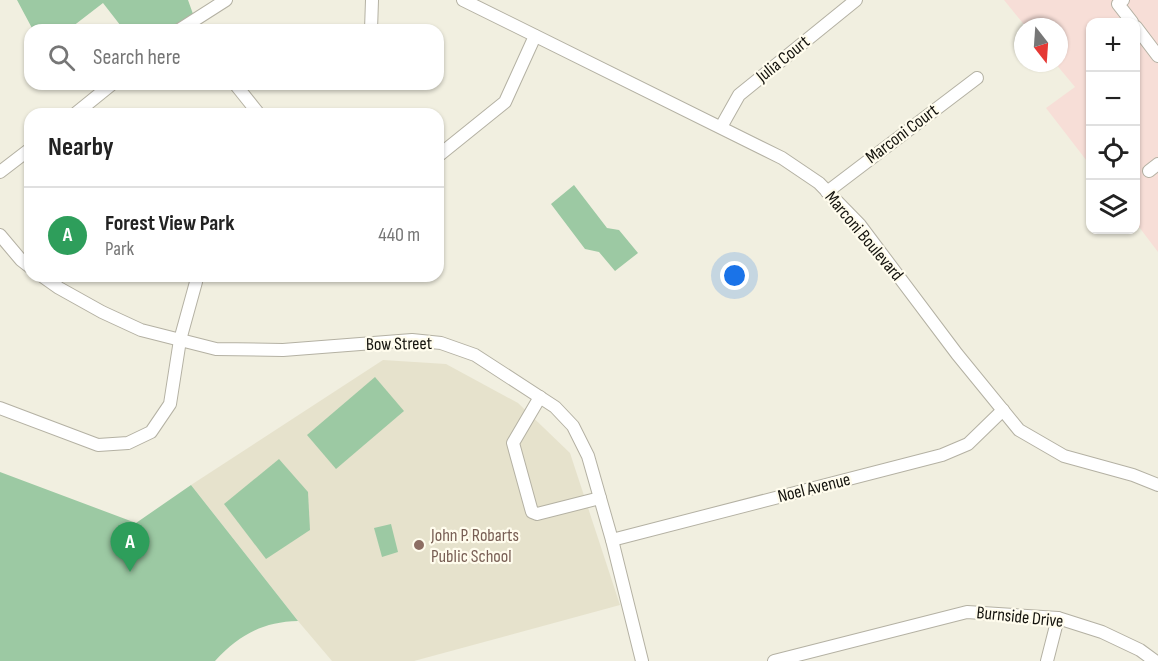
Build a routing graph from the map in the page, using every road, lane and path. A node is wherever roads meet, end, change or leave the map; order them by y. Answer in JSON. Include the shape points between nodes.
{"nodes":[{"id":1,"x":226,"y":0,"type":"edge"},
{"id":2,"x":372,"y":0,"type":"edge"},
{"id":3,"x":463,"y":0,"type":"edge"},
{"id":4,"x":856,"y":0,"type":"edge"},
{"id":5,"x":1120,"y":2,"type":"edge"},
{"id":6,"x":1130,"y":18,"type":"edge"},
{"id":7,"x":193,"y":24,"type":"edge"},
{"id":8,"x":371,"y":24,"type":"edge"},
{"id":9,"x":1140,"y":32,"type":"edge"},
{"id":10,"x":535,"y":36,"type":"junction"},
{"id":11,"x":1158,"y":56,"type":"edge"},
{"id":12,"x":977,"y":78,"type":"dead end"},
{"id":13,"x":105,"y":90,"type":"edge"},
{"id":14,"x":241,"y":90,"type":"edge"},
{"id":15,"x":84,"y":108,"type":"edge"},
{"id":16,"x":254,"y":108,"type":"edge"},
{"id":17,"x":721,"y":127,"type":"junction"},
{"id":18,"x":444,"y":151,"type":"edge"},
{"id":19,"x":24,"y":154,"type":"edge"},
{"id":20,"x":0,"y":172,"type":"edge"},
{"id":21,"x":827,"y":192,"type":"junction"},
{"id":22,"x":0,"y":235,"type":"edge"},
{"id":23,"x":24,"y":262,"type":"edge"},
{"id":24,"x":50,"y":282,"type":"edge"},
{"id":25,"x":196,"y":282,"type":"edge"},
{"id":26,"x":180,"y":340,"type":"junction"},
{"id":27,"x":540,"y":397,"type":"junction"},
{"id":28,"x":0,"y":408,"type":"edge"},
{"id":29,"x":1003,"y":410,"type":"junction"},
{"id":30,"x":1158,"y":485,"type":"edge"},
{"id":31,"x":600,"y":498,"type":"junction"},
{"id":32,"x":612,"y":540,"type":"junction"},
{"id":33,"x":1058,"y":618,"type":"junction"},
{"id":34,"x":642,"y":661,"type":"edge"},
{"id":35,"x":774,"y":661,"type":"edge"},
{"id":36,"x":1047,"y":661,"type":"edge"},
{"id":37,"x":1155,"y":661,"type":"edge"}],
"edges":[{"from":1,"to":7,"type":"street"},
{"from":2,"to":8,"type":"street"},
{"from":3,"to":10,"type":"street","name":"Marconi Boulevard"},
{"from":4,"to":17,"type":"street","name":"Julia Court","via":[[739,95]]},
{"from":5,"to":6,"type":"street"},
{"from":9,"to":11,"type":"street"},
{"from":10,"to":17,"type":"street","name":"Marconi Boulevard"},
{"from":10,"to":18,"type":"street","via":[[505,102]]},
{"from":12,"to":21,"type":"street","name":"Marconi Court"},
{"from":13,"to":15,"type":"street"},
{"from":14,"to":16,"type":"street"},
{"from":17,"to":21,"type":"street","name":"Marconi Boulevard","via":[[782,158]]},
{"from":19,"to":20,"type":"street"},
{"from":21,"to":29,"type":"street","name":"Marconi Boulevard","via":[[860,225]]},
{"from":22,"to":23,"type":"street"},
{"from":24,"to":26,"type":"street","name":"Bow Street","via":[[141,330]]},
{"from":25,"to":26,"type":"street"},
{"from":26,"to":27,"type":"street","name":"Bow Street","via":[[216,349],[283,350],[412,340],[441,343],[475,355]]},
{"from":26,"to":28,"type":"street","via":[[170,404],[151,432],[128,443],[98,445]]},
{"from":27,"to":31,"type":"street","name":"Bow Street","via":[[573,426],[588,456]]},
{"from":27,"to":31,"type":"street","via":[[513,443],[532,512]]},
{"from":29,"to":30,"type":"street","name":"Marconi Boulevard","via":[[1019,430],[1064,456]]},
{"from":29,"to":32,"type":"street","name":"Noel Avenue","via":[[968,444],[942,454]]},
{"from":31,"to":32,"type":"street","name":"Bow Street"},
{"from":32,"to":34,"type":"street","name":"Bow Street"},
{"from":33,"to":35,"type":"street","name":"Burnside Drive","via":[[967,612]]},
{"from":33,"to":36,"type":"street"},
{"from":33,"to":37,"type":"street","name":"Burnside Drive","via":[[1102,633]]}]}
